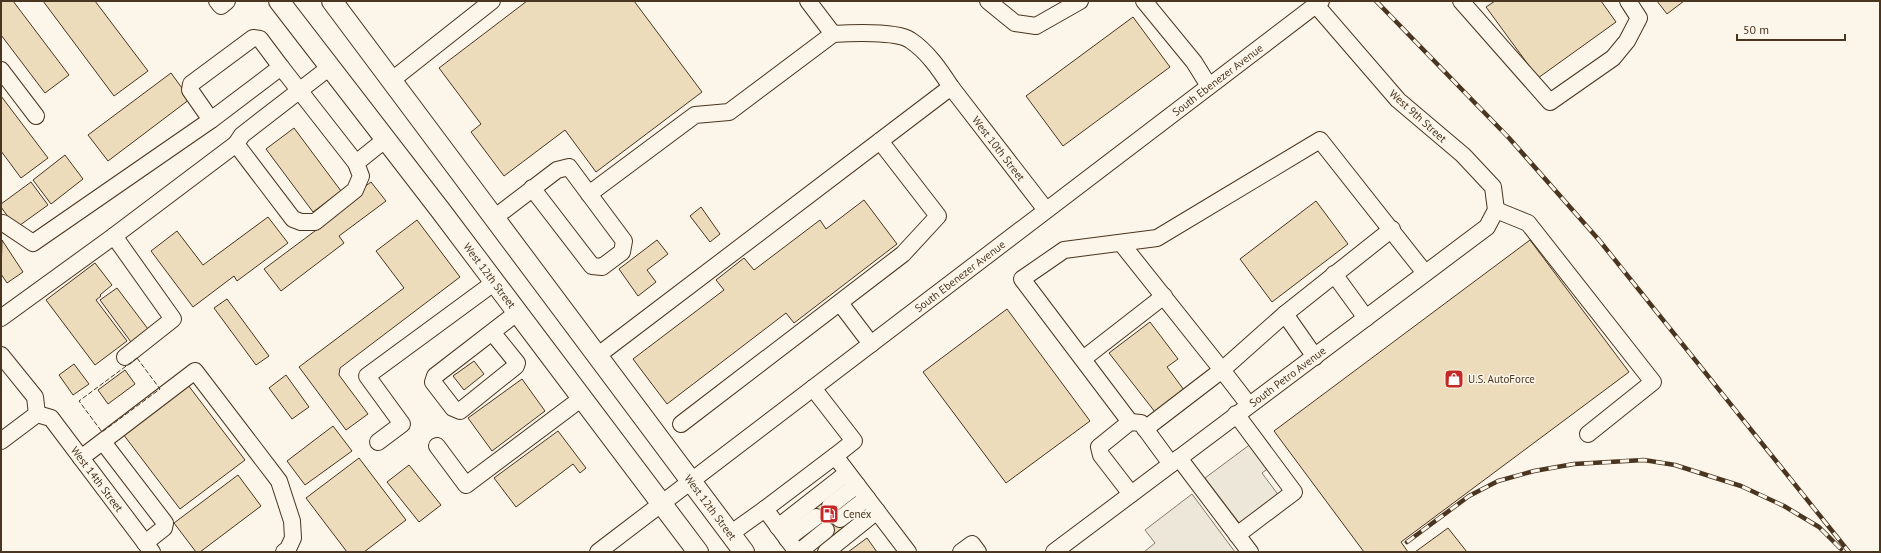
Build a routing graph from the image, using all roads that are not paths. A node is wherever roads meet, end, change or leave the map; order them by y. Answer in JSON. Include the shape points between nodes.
{"nodes":[{"id":1,"x":217,"y":1,"type":"edge"},
{"id":2,"x":227,"y":1,"type":"edge"},
{"id":3,"x":279,"y":1,"type":"edge"},
{"id":4,"x":332,"y":1,"type":"edge"},
{"id":5,"x":492,"y":1,"type":"edge"},
{"id":6,"x":808,"y":1,"type":"edge"},
{"id":7,"x":988,"y":1,"type":"edge"},
{"id":8,"x":1080,"y":1,"type":"edge"},
{"id":9,"x":1144,"y":1,"type":"edge"},
{"id":10,"x":1461,"y":1,"type":"edge"},
{"id":11,"x":1628,"y":1,"type":"edge"},
{"id":12,"x":1318,"y":3,"type":"edge"},
{"id":13,"x":833,"y":34,"type":"junction"},
{"id":14,"x":281,"y":67,"type":"junction"},
{"id":15,"x":330,"y":67,"type":"junction"},
{"id":16,"x":1,"y":70,"type":"edge"},
{"id":17,"x":392,"y":80,"type":"junction"},
{"id":18,"x":1209,"y":86,"type":"junction"},
{"id":19,"x":951,"y":87,"type":"junction"},
{"id":20,"x":300,"y":91,"type":"junction"},
{"id":21,"x":36,"y":116,"type":"dead end"},
{"id":22,"x":211,"y":120,"type":"junction"},
{"id":23,"x":386,"y":139,"type":"junction"},
{"id":24,"x":880,"y":141,"type":"junction"},
{"id":25,"x":236,"y":144,"type":"junction"},
{"id":26,"x":356,"y":162,"type":"junction"},
{"id":27,"x":532,"y":188,"type":"junction"},
{"id":28,"x":589,"y":194,"type":"junction"},
{"id":29,"x":1046,"y":210,"type":"junction"},
{"id":30,"x":1496,"y":210,"type":"junction"},
{"id":31,"x":494,"y":218,"type":"junction"},
{"id":32,"x":1,"y":224,"type":"edge"},
{"id":33,"x":1392,"y":230,"type":"junction"},
{"id":34,"x":114,"y":236,"type":"junction"},
{"id":35,"x":1121,"y":243,"type":"junction"},
{"id":36,"x":1425,"y":273,"type":"junction"},
{"id":37,"x":1334,"y":274,"type":"junction"},
{"id":38,"x":495,"y":282,"type":"junction"},
{"id":39,"x":1164,"y":296,"type":"junction"},
{"id":40,"x":840,"y":303,"type":"junction"},
{"id":41,"x":518,"y":312,"type":"junction"},
{"id":42,"x":1285,"y":314,"type":"junction"},
{"id":43,"x":1,"y":318,"type":"edge"},
{"id":44,"x":1366,"y":318,"type":"junction"},
{"id":45,"x":492,"y":332,"type":"junction"},
{"id":46,"x":871,"y":344,"type":"junction"},
{"id":47,"x":1,"y":355,"type":"edge"},
{"id":48,"x":597,"y":356,"type":"junction"},
{"id":49,"x":125,"y":357,"type":"dead end"},
{"id":50,"x":1315,"y":357,"type":"junction"},
{"id":51,"x":1083,"y":359,"type":"junction"},
{"id":52,"x":1222,"y":370,"type":"junction"},
{"id":53,"x":813,"y":388,"type":"junction"},
{"id":54,"x":582,"y":398,"type":"junction"},
{"id":55,"x":1243,"y":410,"type":"junction"},
{"id":56,"x":37,"y":414,"type":"junction"},
{"id":57,"x":1130,"y":422,"type":"junction"},
{"id":58,"x":681,"y":424,"type":"dead end"},
{"id":59,"x":1146,"y":429,"type":"junction"},
{"id":60,"x":1588,"y":434,"type":"dead end"},
{"id":61,"x":1,"y":441,"type":"edge"},
{"id":62,"x":102,"y":442,"type":"junction"},
{"id":63,"x":378,"y":442,"type":"dead end"},
{"id":64,"x":437,"y":446,"type":"dead end"},
{"id":65,"x":834,"y":456,"type":"junction"},
{"id":66,"x":81,"y":458,"type":"junction"},
{"id":67,"x":1175,"y":461,"type":"junction"},
{"id":68,"x":852,"y":479,"type":"junction"},
{"id":69,"x":691,"y":481,"type":"junction"},
{"id":70,"x":1130,"y":494,"type":"junction"},
{"id":71,"x":867,"y":498,"type":"junction"},
{"id":72,"x":661,"y":504,"type":"junction"},
{"id":73,"x":830,"y":506,"type":"dead end"},
{"id":74,"x":765,"y":509,"type":"junction"},
{"id":75,"x":877,"y":511,"type":"junction"},
{"id":76,"x":816,"y":517,"type":"dead end"},
{"id":77,"x":840,"y":519,"type":"dead end"},
{"id":78,"x":826,"y":530,"type":"dead end"},
{"id":79,"x":782,"y":533,"type":"junction"},
{"id":80,"x":730,"y":534,"type":"junction"},
{"id":81,"x":1237,"y":535,"type":"junction"},
{"id":82,"x":148,"y":548,"type":"edge"},
{"id":83,"x":284,"y":552,"type":"edge"},
{"id":84,"x":598,"y":552,"type":"edge"},
{"id":85,"x":698,"y":552,"type":"edge"},
{"id":86,"x":744,"y":552,"type":"edge"},
{"id":87,"x":798,"y":552,"type":"edge"},
{"id":88,"x":826,"y":552,"type":"edge"},
{"id":89,"x":908,"y":552,"type":"edge"},
{"id":90,"x":961,"y":552,"type":"edge"},
{"id":91,"x":978,"y":552,"type":"edge"},
{"id":92,"x":1054,"y":552,"type":"edge"},
{"id":93,"x":1250,"y":552,"type":"edge"}],
"edges":[{"from":1,"to":2,"type":"street","via":[[221,6]]},
{"from":3,"to":15,"type":"main road","name":"West 12th Street"},
{"from":4,"to":17,"type":"main road","name":"West 12th Street"},
{"from":5,"to":17,"type":"street"},
{"from":6,"to":13,"type":"street"},
{"from":7,"to":8,"type":"street","via":[[1015,23],[1036,26]]},
{"from":9,"to":18,"type":"street","via":[[1194,62]]},
{"from":10,"to":11,"type":"street","via":[[1550,102],[1613,58],[1627,41],[1639,18]]},
{"from":12,"to":18,"type":"street","name":"South Ebenezer Avenue"},
{"from":12,"to":30,"type":"street","name":"West 9th Street","via":[[1398,100],[1463,155],[1493,187]]},
{"from":13,"to":19,"type":"street","name":"West 10th Street","via":[[880,33],[910,39],[937,66]]},
{"from":13,"to":28,"type":"street","via":[[729,112],[695,115]]},
{"from":14,"to":20,"type":"street"},
{"from":14,"to":22,"type":"street"},
{"from":14,"to":22,"type":"street","via":[[260,40],[253,38],[191,84],[190,90]]},
{"from":15,"to":20,"type":"street"},
{"from":15,"to":23,"type":"main road","name":"West 12th Street"},
{"from":16,"to":21,"type":"street"},
{"from":17,"to":31,"type":"main road","name":"West 12th Street"},
{"from":18,"to":29,"type":"street","name":"South Ebenezer Avenue"},
{"from":19,"to":24,"type":"street"},
{"from":19,"to":29,"type":"street","name":"West 10th Street"},
{"from":20,"to":25,"type":"street","via":[[242,135]]},
{"from":20,"to":26,"type":"street"},
{"from":22,"to":32,"type":"street","via":[[34,243]]},
{"from":23,"to":26,"type":"street"},
{"from":23,"to":38,"type":"main road","name":"West 12th Street"},
{"from":24,"to":40,"type":"street","via":[[938,216],[903,254]]},
{"from":24,"to":48,"type":"street"},
{"from":25,"to":26,"type":"street","via":[[294,219],[301,222],[315,222],[355,190],[361,176]]},
{"from":25,"to":34,"type":"street"},
{"from":27,"to":28,"type":"street","via":[[557,170],[569,167]]},
{"from":27,"to":28,"type":"street","via":[[592,266],[602,267],[622,252],[624,241]]},
{"from":27,"to":31,"type":"street"},
{"from":29,"to":46,"type":"street","name":"South Ebenezer Avenue"},
{"from":30,"to":36,"type":"street","name":"South Petro Avenue","via":[[1487,227]]},
{"from":30,"to":60,"type":"street","via":[[1528,223],[1653,382]]},
{"from":31,"to":48,"type":"main road","name":"West 12th Street"},
{"from":33,"to":35,"type":"street","via":[[1320,140],[1157,238]]},
{"from":33,"to":36,"type":"street"},
{"from":33,"to":37,"type":"street"},
{"from":34,"to":43,"type":"street"},
{"from":34,"to":49,"type":"street","via":[[173,319]]},
{"from":35,"to":39,"type":"street"},
{"from":35,"to":51,"type":"street","via":[[1064,250],[1022,279]]},
{"from":36,"to":44,"type":"street","name":"South Petro Avenue"},
{"from":37,"to":42,"type":"street"},
{"from":37,"to":44,"type":"street"},
{"from":38,"to":41,"type":"main road","name":"West 12th Street"},
{"from":38,"to":63,"type":"street","via":[[367,376],[402,424]]},
{"from":39,"to":51,"type":"street"},
{"from":39,"to":52,"type":"street"},
{"from":40,"to":46,"type":"street"},
{"from":40,"to":58,"type":"street"},
{"from":41,"to":45,"type":"street"},
{"from":41,"to":54,"type":"main road","name":"West 12th Street"},
{"from":42,"to":50,"type":"street"},
{"from":42,"to":52,"type":"street"},
{"from":44,"to":50,"type":"street","name":"South Petro Avenue"},
{"from":45,"to":45,"type":"street","via":[[435,376],[433,382],[453,408],[460,410],[516,366],[517,363]]},
{"from":46,"to":53,"type":"street","name":"South Ebenezer Avenue"},
{"from":47,"to":56,"type":"street","via":[[35,397]]},
{"from":48,"to":69,"type":"main road","name":"West 12th Street"},
{"from":50,"to":55,"type":"street","name":"South Petro Avenue"},
{"from":51,"to":57,"type":"street"},
{"from":52,"to":55,"type":"street"},
{"from":52,"to":59,"type":"street"},
{"from":53,"to":65,"type":"street","via":[[854,441]]},
{"from":53,"to":69,"type":"street","name":"South Ebenezer Avenue"},
{"from":54,"to":64,"type":"street","via":[[466,485]]},
{"from":54,"to":72,"type":"main road","name":"West 12th Street"},
{"from":55,"to":67,"type":"street","name":"South Petro Avenue"},
{"from":55,"to":81,"type":"street","via":[[1294,492]]},
{"from":56,"to":61,"type":"street"},
{"from":56,"to":66,"type":"street","name":"West 14th Street","via":[[51,418]]},
{"from":57,"to":59,"type":"street","via":[[1141,423]]},
{"from":57,"to":70,"type":"street","via":[[1099,447],[1101,455]]},
{"from":59,"to":67,"type":"street"},
{"from":62,"to":66,"type":"street"},
{"from":62,"to":82,"type":"street","via":[[165,522],[164,528]]},
{"from":62,"to":83,"type":"street","via":[[195,371],[279,481],[292,521],[293,538]]},
{"from":65,"to":68,"type":"street"},
{"from":65,"to":74,"type":"street"},
{"from":66,"to":82,"type":"street","name":"West 14th Street"},
{"from":67,"to":70,"type":"street","name":"South Petro Avenue"},
{"from":67,"to":81,"type":"street"},
{"from":68,"to":71,"type":"street"},
{"from":68,"to":73,"type":"street"},
{"from":68,"to":79,"type":"street"},
{"from":69,"to":72,"type":"street","name":"South Ebenezer Avenue"},
{"from":69,"to":80,"type":"main road","name":"West 12th Street"},
{"from":70,"to":92,"type":"street","name":"South Petro Avenue"},
{"from":71,"to":75,"type":"street"},
{"from":71,"to":77,"type":"street"},
{"from":72,"to":84,"type":"street","name":"South Ebenezer Avenue"},
{"from":72,"to":85,"type":"main road","name":"West 12th Street"},
{"from":74,"to":79,"type":"street"},
{"from":74,"to":80,"type":"street"},
{"from":75,"to":88,"type":"street"},
{"from":75,"to":89,"type":"street"},
{"from":76,"to":79,"type":"street"},
{"from":78,"to":87,"type":"street"},
{"from":79,"to":87,"type":"street"},
{"from":80,"to":86,"type":"main road","name":"West 12th Street"},
{"from":81,"to":93,"type":"street"},
{"from":90,"to":91,"type":"street","via":[[972,544]]}]}
